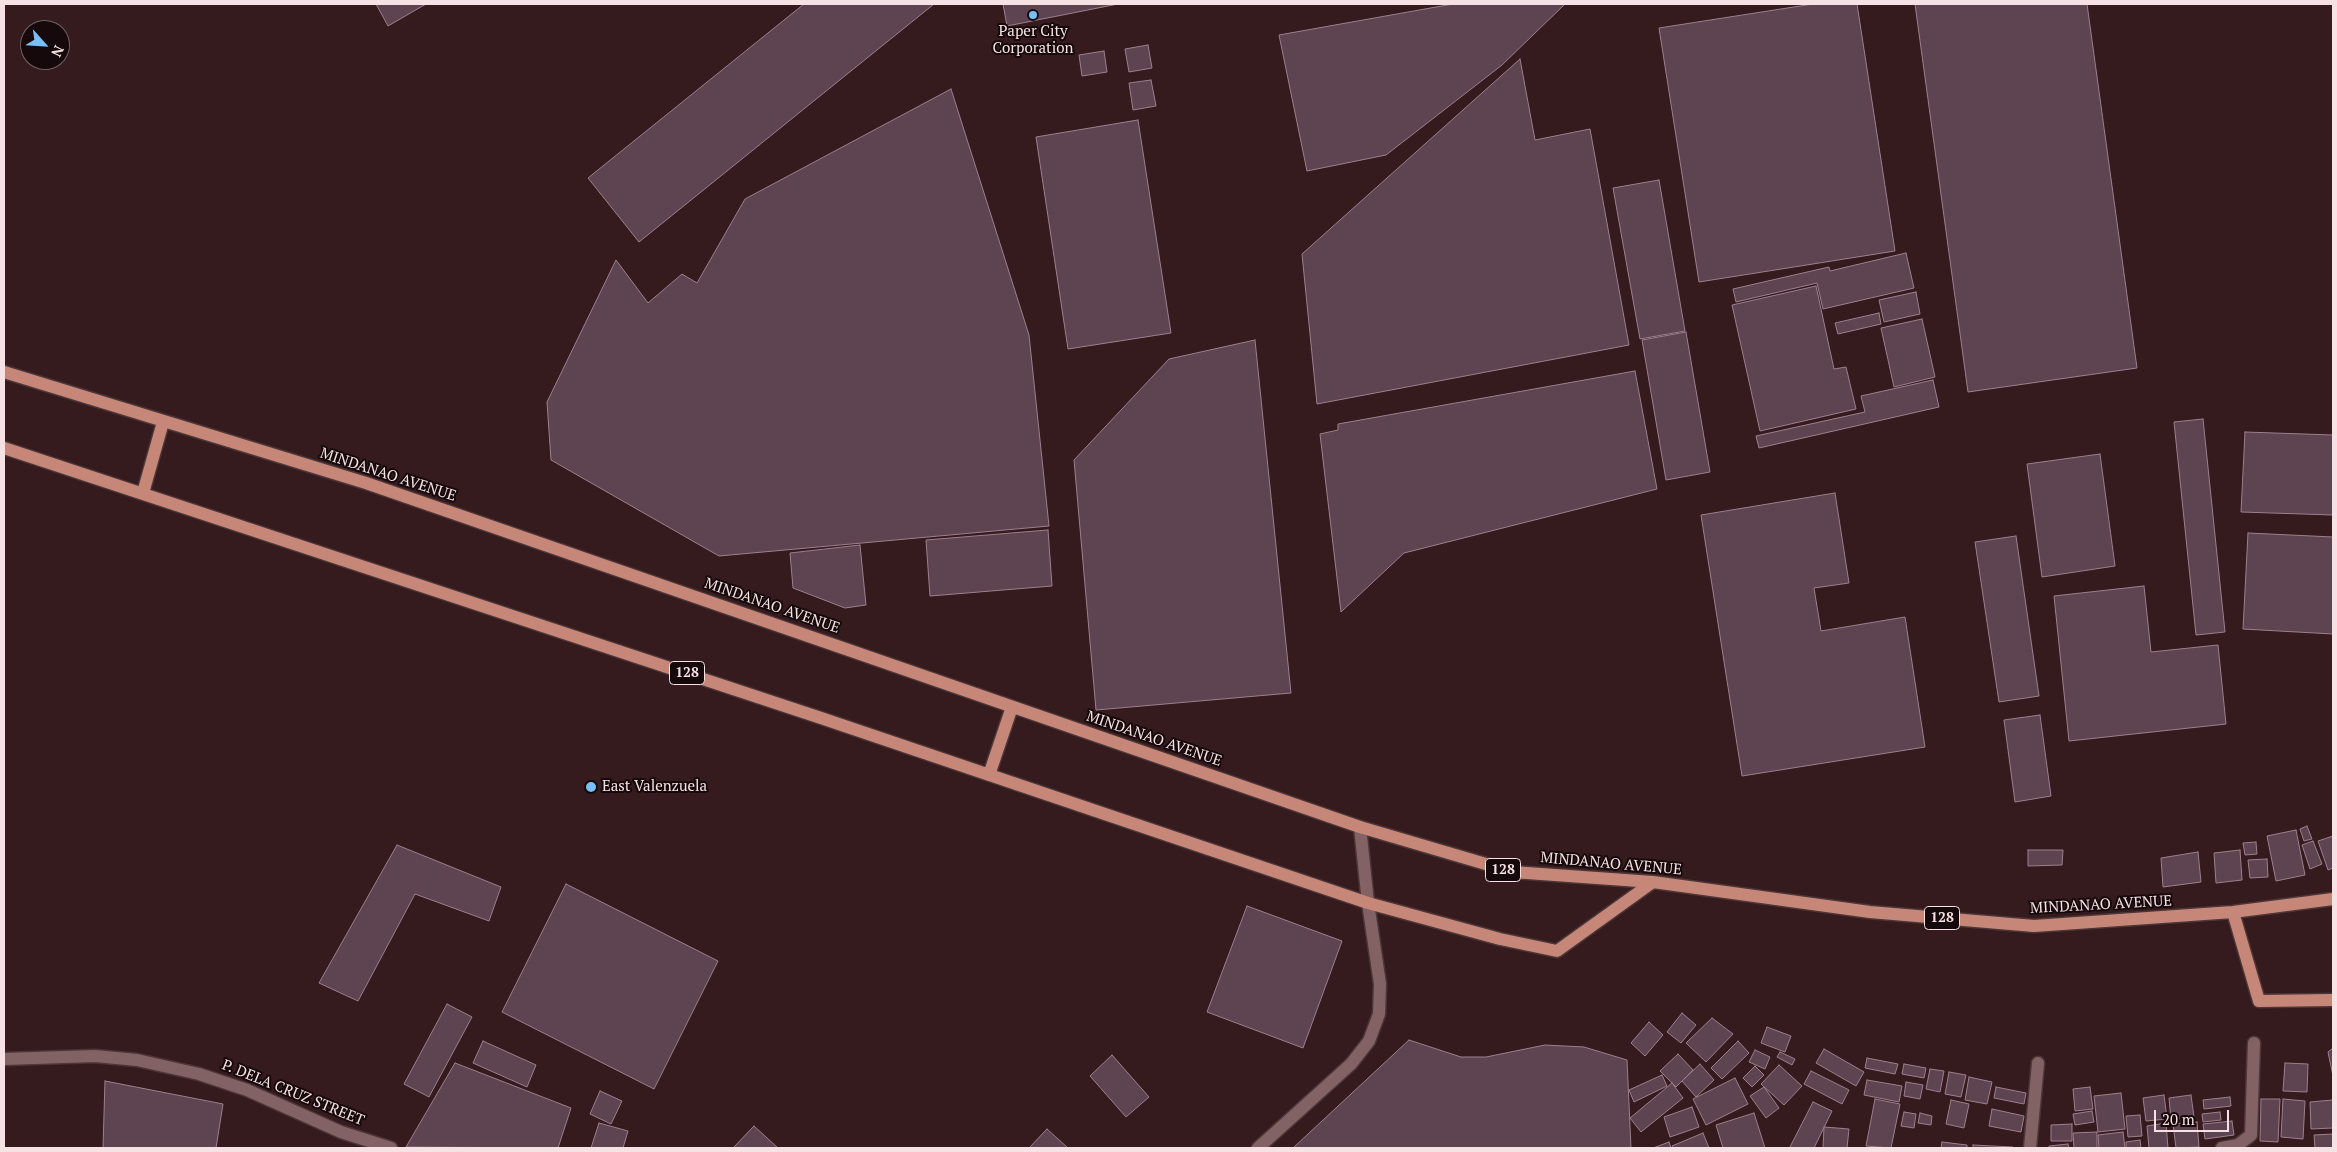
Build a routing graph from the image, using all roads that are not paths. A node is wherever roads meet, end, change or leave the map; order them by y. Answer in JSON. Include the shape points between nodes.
{"nodes":[{"id":1,"x":4,"y":372,"type":"edge"},
{"id":2,"x":163,"y":422,"type":"junction"},
{"id":3,"x":4,"y":448,"type":"edge"},
{"id":4,"x":143,"y":493,"type":"junction"},
{"id":5,"x":1012,"y":707,"type":"junction"},
{"id":6,"x":989,"y":775,"type":"junction"},
{"id":7,"x":1360,"y":827,"type":"junction"},
{"id":8,"x":1653,"y":882,"type":"junction"},
{"id":9,"x":2333,"y":899,"type":"edge"},
{"id":10,"x":1368,"y":903,"type":"junction"},
{"id":11,"x":2233,"y":912,"type":"junction"},
{"id":12,"x":2333,"y":1000,"type":"edge"},
{"id":13,"x":2254,"y":1042,"type":"dead end"},
{"id":14,"x":4,"y":1059,"type":"edge"},
{"id":15,"x":2038,"y":1063,"type":"dead end"},
{"id":16,"x":391,"y":1148,"type":"edge"},
{"id":17,"x":1258,"y":1148,"type":"edge"},
{"id":18,"x":2030,"y":1148,"type":"edge"},
{"id":19,"x":2222,"y":1148,"type":"edge"}],
"edges":[{"from":1,"to":2,"type":"main road","name":"MINDANAO AVENUE","number":"128"},
{"from":2,"to":4,"type":"main road"},
{"from":2,"to":5,"type":"main road","name":"MINDANAO AVENUE","number":"128","via":[[376,487]]},
{"from":3,"to":4,"type":"main road","number":"128"},
{"from":4,"to":6,"type":"main road","number":"128"},
{"from":5,"to":6,"type":"main road"},
{"from":5,"to":7,"type":"main road","name":"MINDANAO AVENUE","number":"128"},
{"from":6,"to":10,"type":"main road","number":"128"},
{"from":7,"to":8,"type":"main road","name":"MINDANAO AVENUE","number":"128","via":[[1513,872]]},
{"from":7,"to":10,"type":"street"},
{"from":8,"to":10,"type":"main road","number":"128","via":[[1558,950],[1500,939]]},
{"from":8,"to":11,"type":"main road","name":"MINDANAO AVENUE","number":"128","via":[[1870,912],[2034,926]]},
{"from":9,"to":11,"type":"main road","name":"MINDANAO AVENUE","number":"128"},
{"from":10,"to":17,"type":"street","via":[[1380,984],[1379,1014],[1369,1041],[1351,1064]]},
{"from":11,"to":12,"type":"main road","via":[[2259,1002]]},
{"from":13,"to":19,"type":"street","via":[[2251,1135],[2238,1145]]},
{"from":14,"to":16,"type":"street","name":"P. DELA CRUZ STREET","via":[[96,1056],[137,1060],[199,1074],[247,1090],[341,1132]]},
{"from":15,"to":18,"type":"street"}]}
